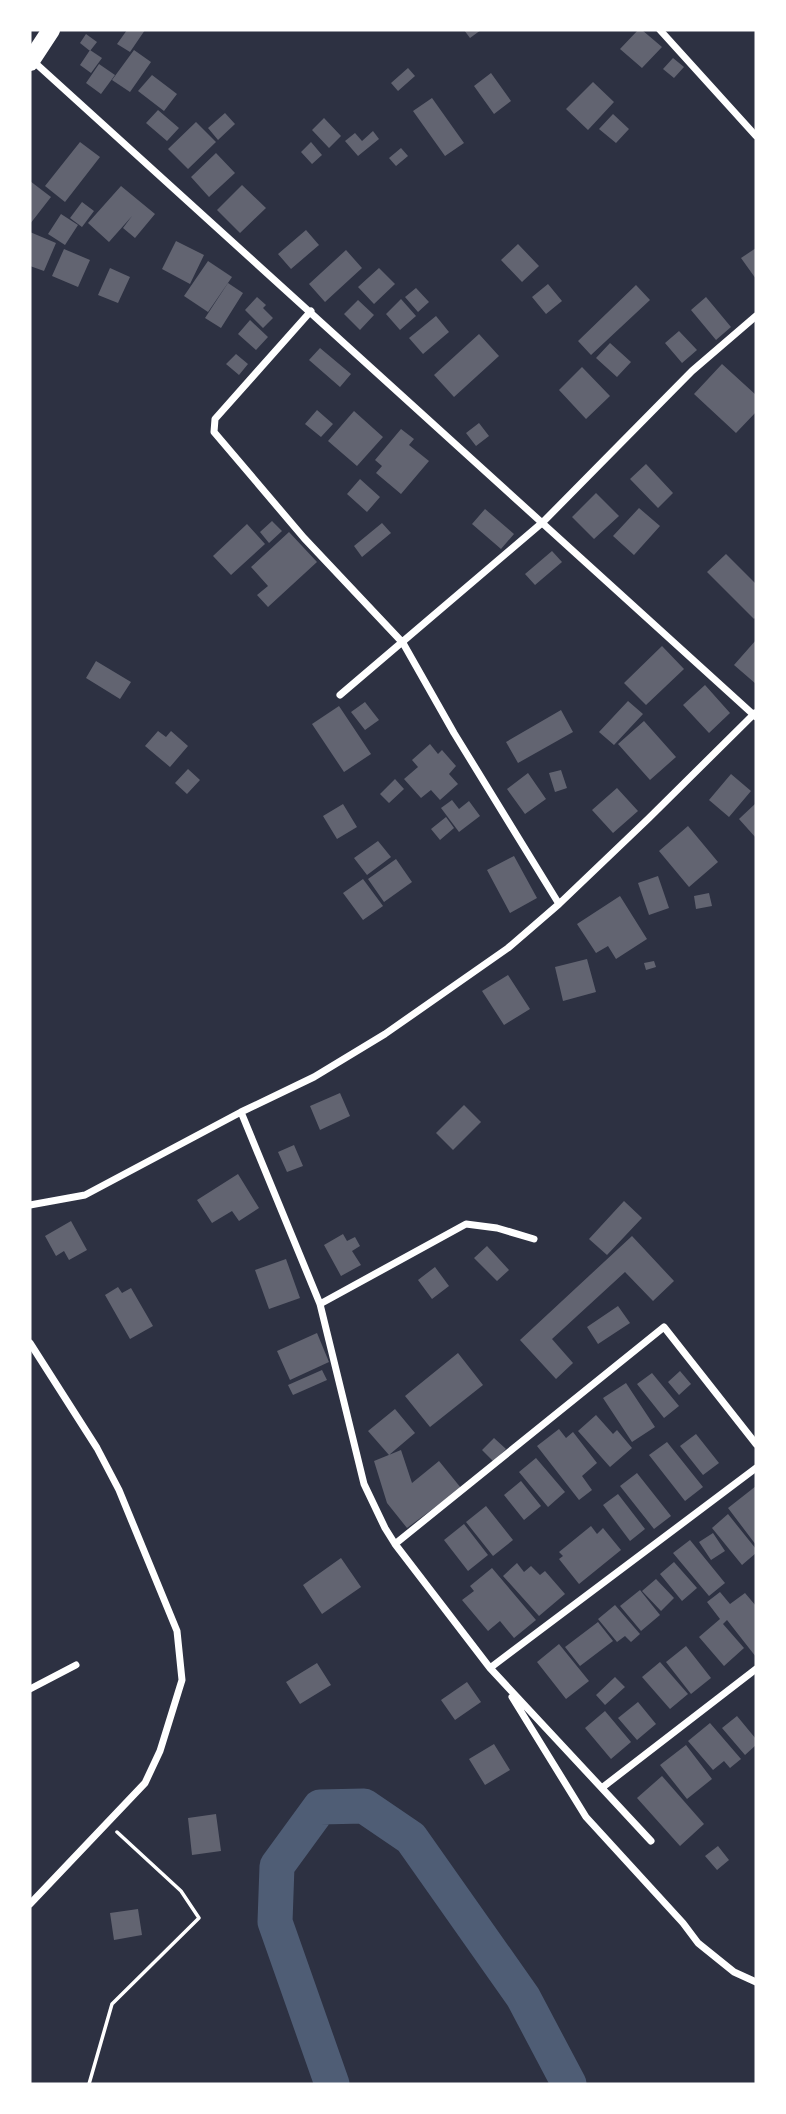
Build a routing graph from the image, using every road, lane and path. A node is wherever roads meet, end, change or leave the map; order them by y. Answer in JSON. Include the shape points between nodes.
{"nodes":[{"id":1,"x":51,"y":30,"type":"edge"},
{"id":2,"x":660,"y":30,"type":"edge"},
{"id":3,"x":31,"y":61,"type":"edge"},
{"id":4,"x":756,"y":136,"type":"edge"},
{"id":5,"x":311,"y":311,"type":"junction"},
{"id":6,"x":756,"y":316,"type":"edge"},
{"id":7,"x":543,"y":522,"type":"junction"},
{"id":8,"x":403,"y":643,"type":"junction"},
{"id":9,"x":340,"y":695,"type":"dead end"},
{"id":10,"x":755,"y":715,"type":"edge"},
{"id":11,"x":559,"y":904,"type":"junction"},
{"id":12,"x":241,"y":1112,"type":"junction"},
{"id":13,"x":30,"y":1205,"type":"edge"},
{"id":14,"x":534,"y":1239,"type":"dead end"},
{"id":15,"x":320,"y":1304,"type":"junction"},
{"id":16,"x":30,"y":1343,"type":"edge"},
{"id":17,"x":756,"y":1444,"type":"edge"},
{"id":18,"x":756,"y":1468,"type":"edge"},
{"id":19,"x":395,"y":1544,"type":"junction"},
{"id":20,"x":76,"y":1665,"type":"dead end"},
{"id":21,"x":491,"y":1668,"type":"junction"},
{"id":22,"x":756,"y":1670,"type":"edge"},
{"id":23,"x":505,"y":1684,"type":"junction"},
{"id":24,"x":30,"y":1689,"type":"edge"},
{"id":25,"x":603,"y":1787,"type":"junction"},
{"id":26,"x":107,"y":1823,"type":"junction"},
{"id":27,"x":652,"y":1841,"type":"dead end"},
{"id":28,"x":30,"y":1904,"type":"edge"},
{"id":29,"x":756,"y":1982,"type":"edge"},
{"id":30,"x":89,"y":2084,"type":"edge"}],
"edges":[{"from":1,"to":3,"type":"main road"},
{"from":2,"to":4,"type":"street"},
{"from":3,"to":5,"type":"street"},
{"from":5,"to":7,"type":"street"},
{"from":5,"to":8,"type":"street","via":[[215,419],[214,432],[304,538]]},
{"from":6,"to":7,"type":"street","via":[[691,371]]},
{"from":7,"to":8,"type":"street"},
{"from":7,"to":10,"type":"street"},
{"from":8,"to":9,"type":"street"},
{"from":8,"to":11,"type":"street"},
{"from":10,"to":11,"type":"street"},
{"from":11,"to":12,"type":"street","via":[[508,948],[385,1034],[314,1077]]},
{"from":12,"to":13,"type":"street","via":[[85,1195]]},
{"from":12,"to":15,"type":"street"},
{"from":14,"to":15,"type":"street","via":[[466,1224]]},
{"from":15,"to":19,"type":"street","via":[[364,1484]]},
{"from":16,"to":26,"type":"street","via":[[112,1476],[177,1631],[182,1680],[160,1751],[145,1783]]},
{"from":17,"to":19,"type":"street","via":[[664,1326]]},
{"from":18,"to":21,"type":"street"},
{"from":19,"to":21,"type":"street"},
{"from":20,"to":24,"type":"street"},
{"from":21,"to":23,"type":"street"},
{"from":22,"to":25,"type":"street"},
{"from":23,"to":25,"type":"street"},
{"from":23,"to":29,"type":"street","via":[[586,1817],[698,1943],[733,1972]]},
{"from":25,"to":27,"type":"street"},
{"from":26,"to":28,"type":"street"},
{"from":26,"to":30,"type":"path","via":[[180,1891],[199,1918],[112,2004]]}]}
